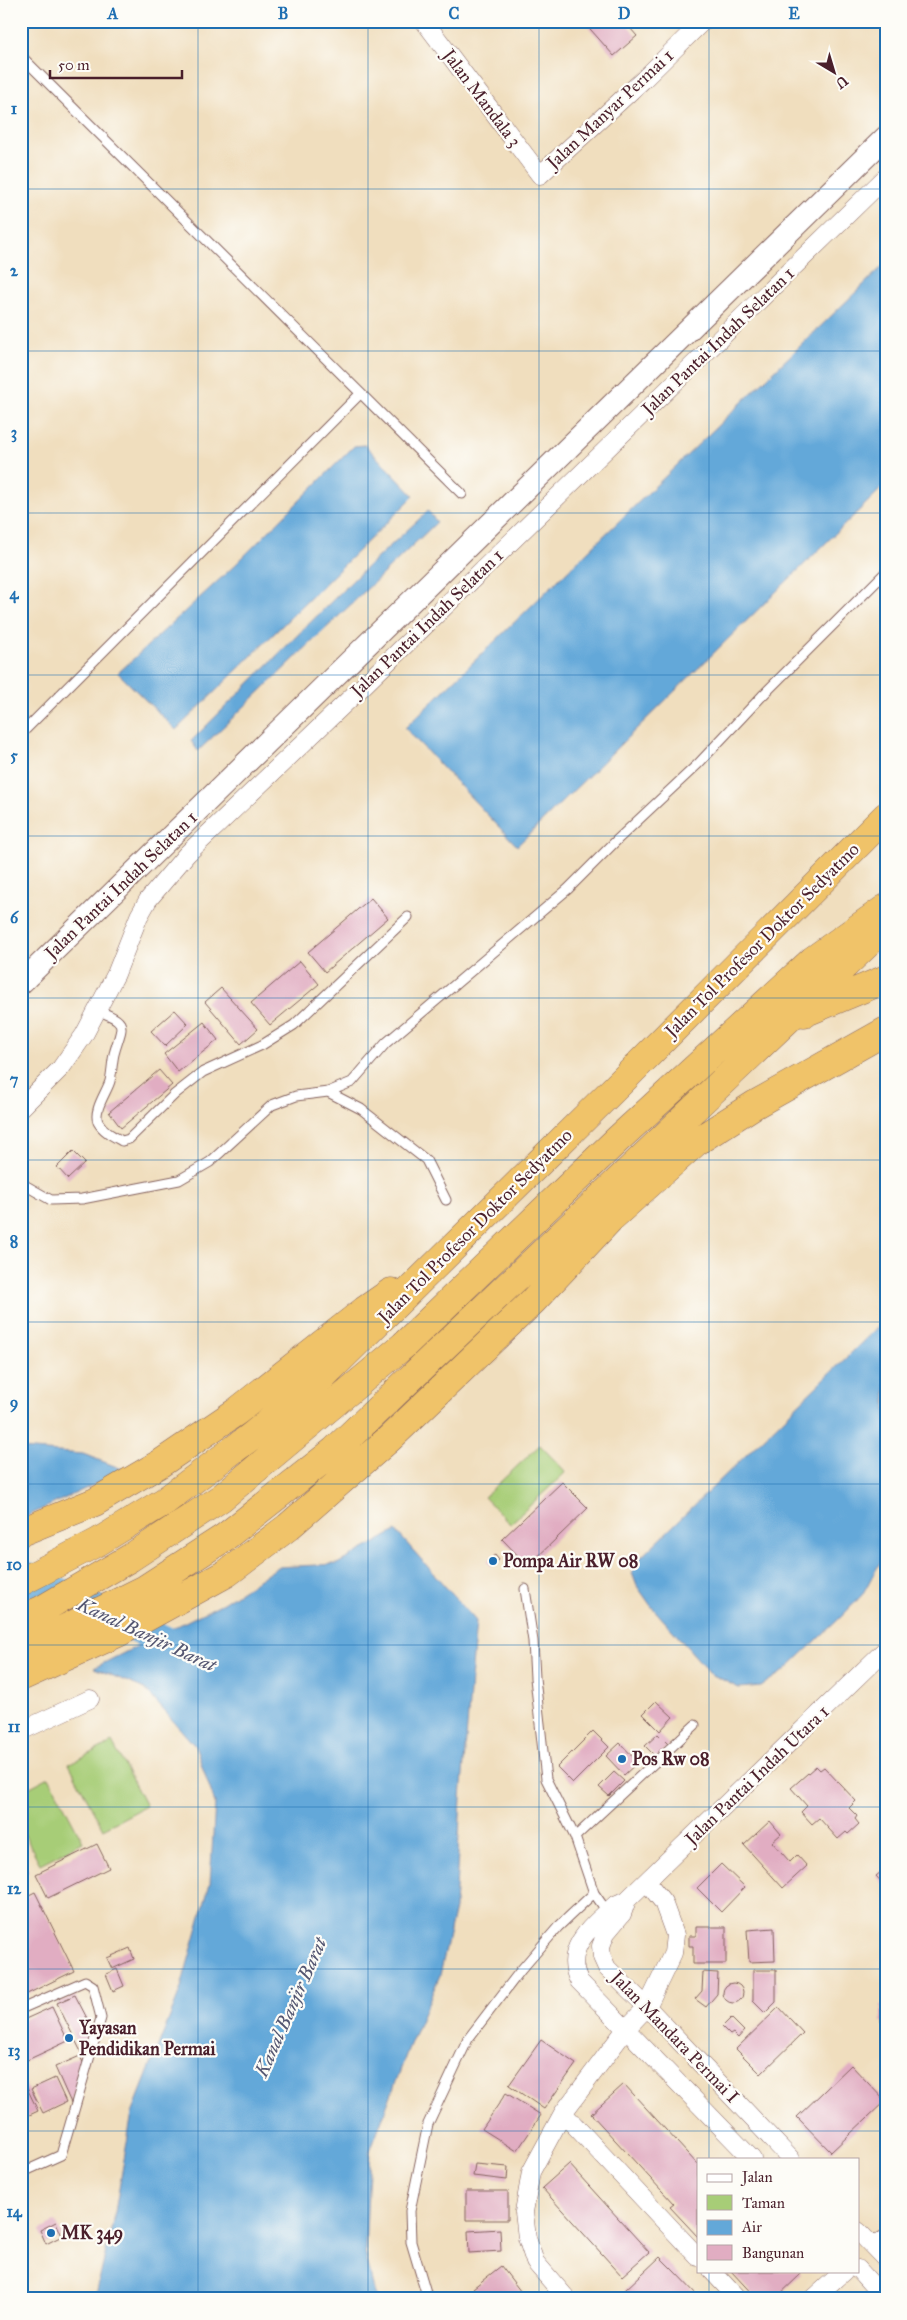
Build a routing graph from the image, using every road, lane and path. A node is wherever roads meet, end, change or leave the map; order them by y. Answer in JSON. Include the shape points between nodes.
{"nodes":[{"id":1,"x":424,"y":21,"type":"edge"},
{"id":2,"x":703,"y":21,"type":"edge"},
{"id":3,"x":21,"y":56,"type":"edge"},
{"id":4,"x":886,"y":137,"type":"edge"},
{"id":5,"x":540,"y":175,"type":"joint"},
{"id":6,"x":886,"y":176,"type":"edge"},
{"id":7,"x":360,"y":394,"type":"junction"},
{"id":8,"x":462,"y":494,"type":"dead end"},
{"id":9,"x":886,"y":572,"type":"edge"},
{"id":10,"x":21,"y":734,"type":"edge"},
{"id":11,"x":886,"y":816,"type":"edge"},
{"id":12,"x":886,"y":908,"type":"edge"},
{"id":13,"x":408,"y":917,"type":"dead end"},
{"id":14,"x":886,"y":926,"type":"edge"},
{"id":15,"x":886,"y":979,"type":"edge"},
{"id":16,"x":21,"y":983,"type":"edge"},
{"id":17,"x":98,"y":1011,"type":"junction"},
{"id":18,"x":789,"y":1019,"type":"junction"},
{"id":19,"x":886,"y":1031,"type":"edge"},
{"id":20,"x":328,"y":1092,"type":"junction"},
{"id":21,"x":21,"y":1108,"type":"edge"},
{"id":22,"x":21,"y":1183,"type":"edge"},
{"id":23,"x":446,"y":1200,"type":"dead end"},
{"id":24,"x":423,"y":1277,"type":"junction"},
{"id":25,"x":21,"y":1532,"type":"edge"},
{"id":26,"x":21,"y":1582,"type":"edge"},
{"id":27,"x":525,"y":1589,"type":"dead end"},
{"id":28,"x":21,"y":1619,"type":"edge"},
{"id":29,"x":24,"y":1649,"type":"edge"},
{"id":30,"x":886,"y":1649,"type":"edge"},
{"id":31,"x":21,"y":1677,"type":"edge"},
{"id":32,"x":90,"y":1699,"type":"dead end"},
{"id":33,"x":695,"y":1725,"type":"dead end"},
{"id":34,"x":21,"y":1731,"type":"edge"},
{"id":35,"x":575,"y":1837,"type":"junction"},
{"id":36,"x":647,"y":1882,"type":"junction"},
{"id":37,"x":594,"y":1893,"type":"junction"},
{"id":38,"x":628,"y":1900,"type":"joint"},
{"id":39,"x":611,"y":1917,"type":"junction"},
{"id":40,"x":647,"y":2007,"type":"junction"},
{"id":41,"x":21,"y":2009,"type":"edge"},
{"id":42,"x":626,"y":2029,"type":"junction"},
{"id":43,"x":563,"y":2113,"type":"junction"},
{"id":44,"x":751,"y":2158,"type":"edge"},
{"id":45,"x":790,"y":2158,"type":"edge"},
{"id":46,"x":21,"y":2173,"type":"edge"},
{"id":47,"x":886,"y":2234,"type":"edge"},
{"id":48,"x":864,"y":2237,"type":"edge"},
{"id":49,"x":697,"y":2255,"type":"edge"},
{"id":50,"x":886,"y":2260,"type":"edge"},
{"id":51,"x":860,"y":2271,"type":"edge"},
{"id":52,"x":713,"y":2272,"type":"edge"},
{"id":53,"x":843,"y":2272,"type":"edge"},
{"id":54,"x":428,"y":2299,"type":"edge"},
{"id":55,"x":567,"y":2299,"type":"edge"},
{"id":56,"x":738,"y":2299,"type":"edge"},
{"id":57,"x":813,"y":2299,"type":"edge"},
{"id":58,"x":885,"y":2299,"type":"edge"}],
"edges":[{"from":1,"to":5,"type":"street","name":"Jalan Mandala 3"},
{"from":2,"to":5,"type":"street","name":"Jalan Manyar Permai 1"},
{"from":3,"to":7,"type":"lane"},
{"from":4,"to":16,"type":"street","name":"Jalan Pantai Indah Selatan 1"},
{"from":6,"to":17,"type":"street","name":"Jalan Pantai Indah Selatan 1","via":[[359,690],[186,854],[139,916]]},
{"from":7,"to":8,"type":"lane"},
{"from":7,"to":10,"type":"lane"},
{"from":9,"to":20,"type":"lane","via":[[698,764],[568,889],[386,1043],[352,1082]]},
{"from":11,"to":24,"type":"highway","name":"Jalan Tol Profesor Doktor Sedyatmo"},
{"from":12,"to":28,"type":"highway","name":"Jalan Tol Profesor Doktor Sedyatmo","via":[[813,960],[616,1140],[404,1345],[220,1498],[130,1558]]},
{"from":13,"to":17,"type":"lane","via":[[294,1025],[262,1045],[203,1072],[129,1139],[122,1141],[97,1120],[122,1028],[113,1016]]},
{"from":14,"to":18,"type":"highway"},
{"from":15,"to":18,"type":"highway"},
{"from":17,"to":21,"type":"street","name":"Jalan Pantai Indah Selatan 1","via":[[65,1062]]},
{"from":18,"to":29,"type":"highway","via":[[334,1451],[225,1537],[146,1589]]},
{"from":19,"to":31,"type":"highway","via":[[754,1105],[696,1142],[611,1218],[533,1301],[389,1439],[288,1528],[227,1573],[118,1633]]},
{"from":20,"to":22,"type":"lane","via":[[296,1096],[272,1106],[210,1162],[179,1180],[82,1199],[50,1200]]},
{"from":20,"to":23,"type":"lane","via":[[360,1109],[426,1160]]},
{"from":24,"to":25,"type":"highway","via":[[378,1300],[236,1412],[161,1463],[96,1502]]},
{"from":24,"to":26,"type":"highway","name":"Jalan Tol Profesor Doktor Sedyatmo","via":[[322,1377],[253,1435],[165,1501],[98,1542]]},
{"from":27,"to":35,"type":"lane","via":[[546,1779]]},
{"from":30,"to":36,"type":"street","name":"Jalan Pantai Indah Utara 1"},
{"from":32,"to":34,"type":"street"},
{"from":33,"to":35,"type":"lane"},
{"from":35,"to":37,"type":"lane"},
{"from":36,"to":38,"type":"street","name":"Jalan Pantai Indah Utara 1"},
{"from":36,"to":40,"type":"street","via":[[663,1902],[675,1935],[673,1953]]},
{"from":37,"to":39,"type":"lane"},
{"from":37,"to":54,"type":"lane","via":[[558,1927],[468,2039],[428,2124],[410,2211],[411,2242]]},
{"from":38,"to":39,"type":"street","name":"Jalan Mandara Permai I","via":[[622,1914]]},
{"from":39,"to":40,"type":"street","name":"Jalan Mandara Permai I","via":[[601,1946],[602,1957],[607,1968]]},
{"from":39,"to":42,"type":"street","name":"Jalan Mandara Permai I","via":[[582,1939],[573,1959],[574,1971],[579,1981]]},
{"from":40,"to":42,"type":"street"},
{"from":40,"to":45,"type":"street","name":"Jalan Mandara Permai I"},
{"from":41,"to":46,"type":"lane","via":[[84,1981],[93,1986],[101,2018],[61,2155]]},
{"from":42,"to":43,"type":"street"},
{"from":42,"to":44,"type":"street","name":"Jalan Mandara Permai I"},
{"from":43,"to":49,"type":"street"},
{"from":43,"to":55,"type":"street","via":[[531,2172],[524,2212],[527,2238],[535,2262]]},
{"from":47,"to":48,"type":"lane"},
{"from":48,"to":50,"type":"street"},
{"from":51,"to":58,"type":"street"},
{"from":52,"to":56,"type":"street"},
{"from":53,"to":57,"type":"street"}]}
